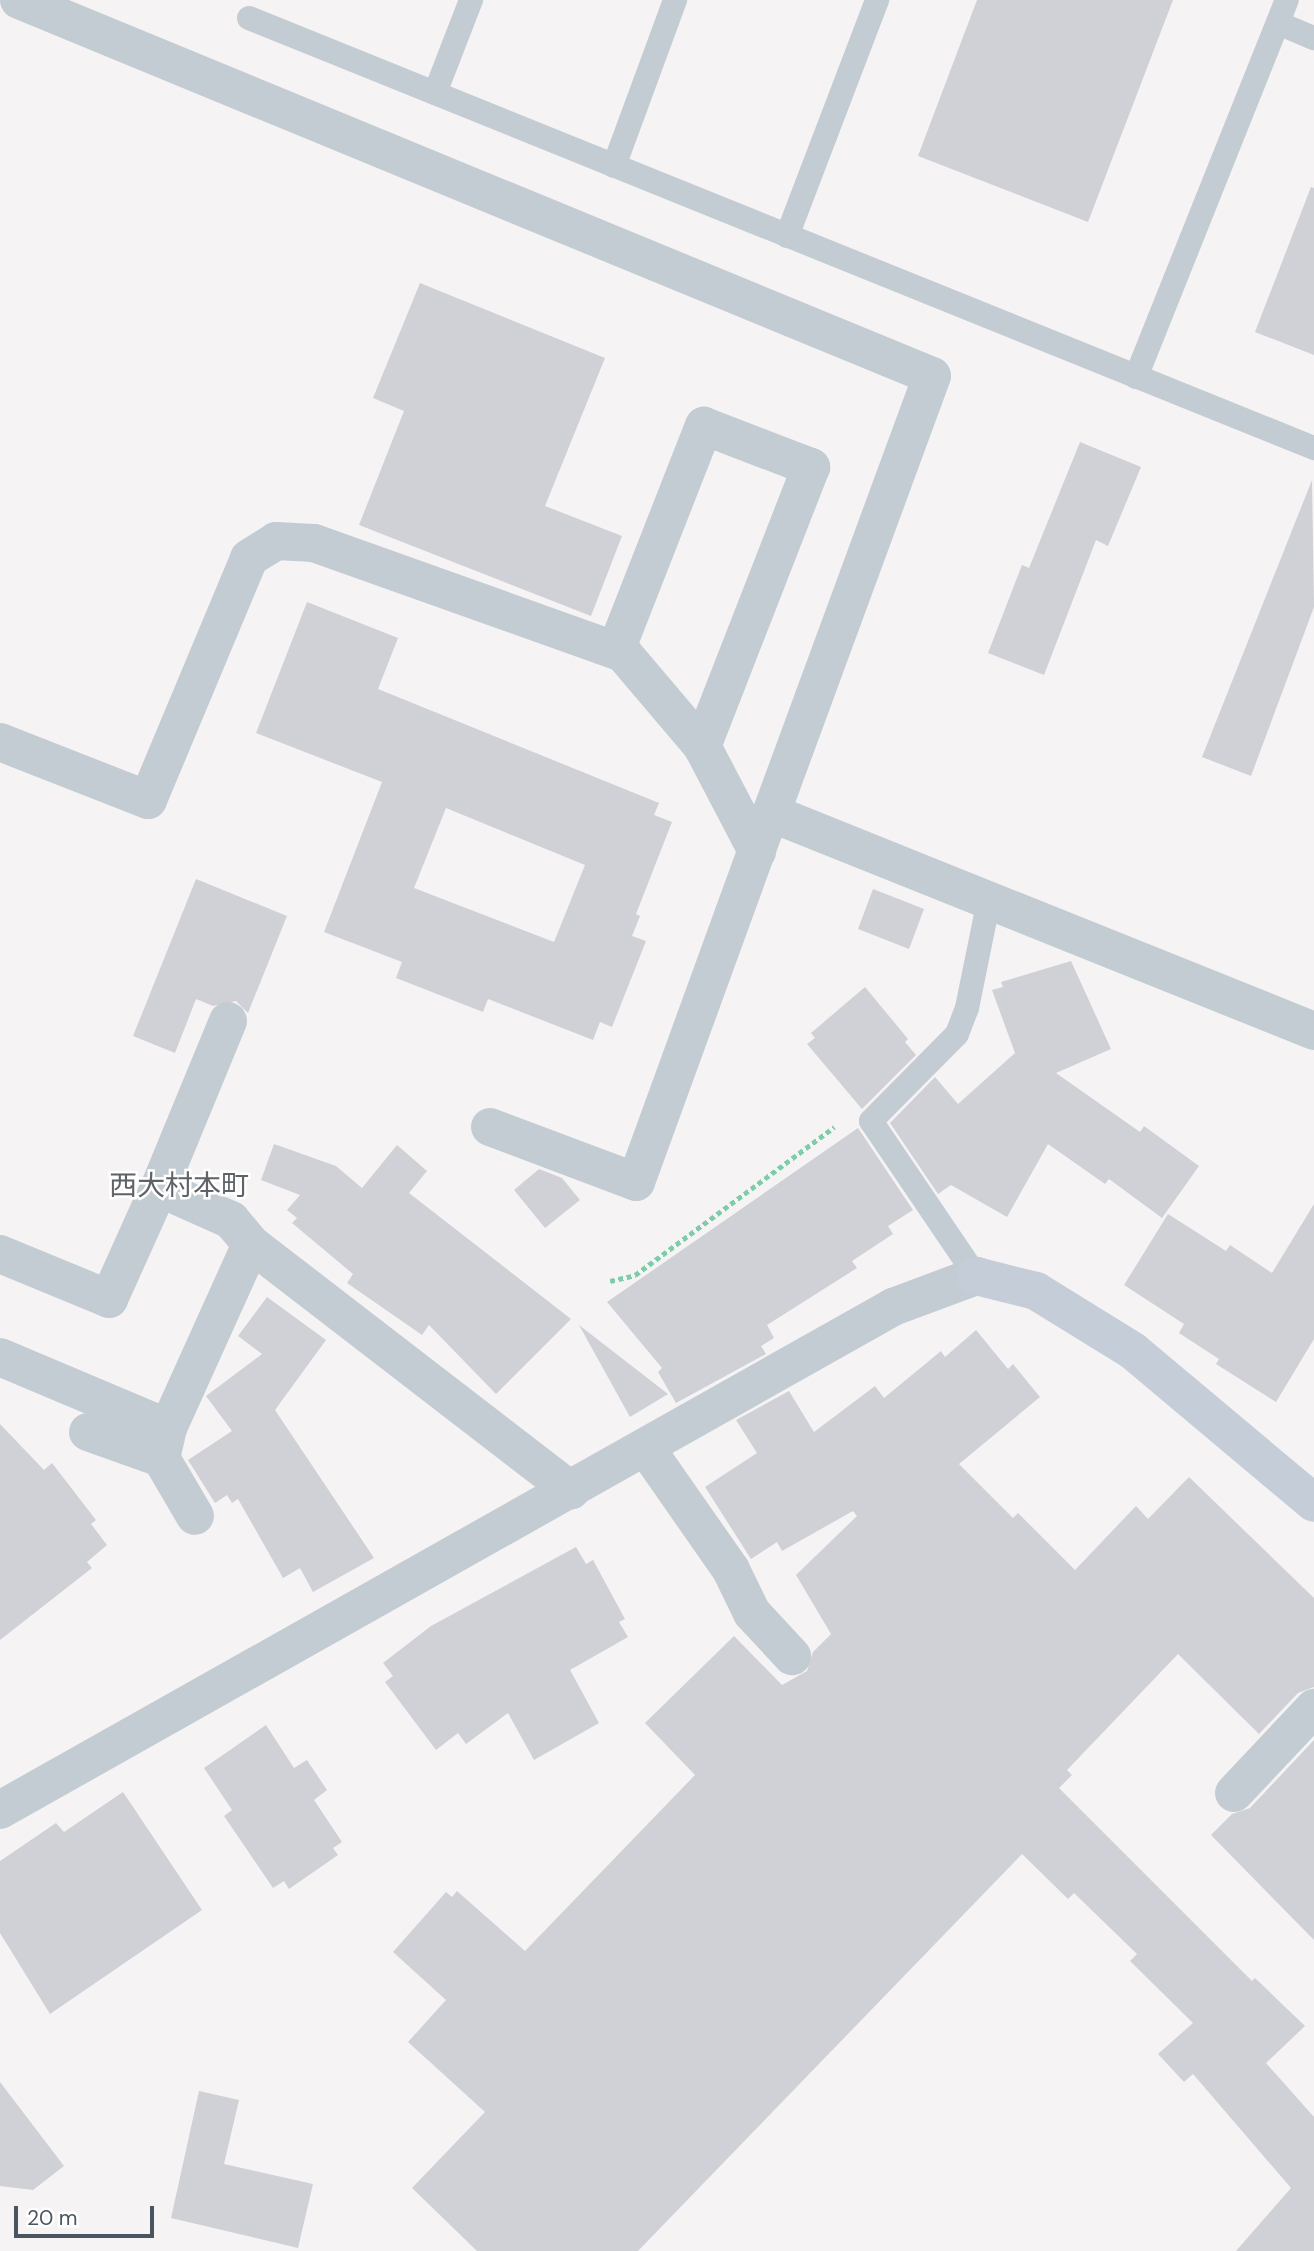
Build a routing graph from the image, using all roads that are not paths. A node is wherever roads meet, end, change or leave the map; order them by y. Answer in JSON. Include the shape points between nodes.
{"nodes":[{"id":1,"x":19,"y":0,"type":"edge"},
{"id":2,"x":471,"y":0,"type":"edge"},
{"id":3,"x":674,"y":0,"type":"edge"},
{"id":4,"x":877,"y":0,"type":"edge"},
{"id":5,"x":1287,"y":0,"type":"edge"},
{"id":6,"x":249,"y":18,"type":"dead end"},
{"id":7,"x":1278,"y":23,"type":"junction"},
{"id":8,"x":1314,"y":37,"type":"edge"},
{"id":9,"x":435,"y":93,"type":"junction"},
{"id":10,"x":614,"y":166,"type":"junction"},
{"id":11,"x":787,"y":236,"type":"junction"},
{"id":12,"x":1136,"y":377,"type":"junction"},
{"id":13,"x":1314,"y":448,"type":"edge"},
{"id":14,"x":617,"y":650,"type":"junction"},
{"id":15,"x":0,"y":742,"type":"edge"},
{"id":16,"x":702,"y":746,"type":"junction"},
{"id":17,"x":771,"y":813,"type":"junction"},
{"id":18,"x":757,"y":852,"type":"junction"},
{"id":19,"x":989,"y":900,"type":"junction"},
{"id":20,"x":228,"y":1021,"type":"dead end"},
{"id":21,"x":1314,"y":1031,"type":"edge"},
{"id":22,"x":490,"y":1127,"type":"dead end"},
{"id":23,"x":159,"y":1188,"type":"junction"},
{"id":24,"x":251,"y":1244,"type":"junction"},
{"id":25,"x":0,"y":1254,"type":"edge"},
{"id":26,"x":976,"y":1276,"type":"junction"},
{"id":27,"x":0,"y":1357,"type":"edge"},
{"id":28,"x":88,"y":1432,"type":"dead end"},
{"id":29,"x":164,"y":1443,"type":"junction"},
{"id":30,"x":646,"y":1448,"type":"junction"},
{"id":31,"x":571,"y":1490,"type":"junction"},
{"id":32,"x":1314,"y":1503,"type":"edge"},
{"id":33,"x":195,"y":1516,"type":"dead end"},
{"id":34,"x":792,"y":1656,"type":"dead end"},
{"id":35,"x":1314,"y":1708,"type":"edge"},
{"id":36,"x":1234,"y":1793,"type":"dead end"},
{"id":37,"x":0,"y":1810,"type":"edge"}],
"edges":[{"from":1,"to":17,"type":"street","via":[[932,376]]},
{"from":2,"to":9,"type":"lane"},
{"from":3,"to":10,"type":"lane"},
{"from":4,"to":11,"type":"lane"},
{"from":5,"to":7,"type":"lane"},
{"from":6,"to":9,"type":"lane"},
{"from":7,"to":8,"type":"lane"},
{"from":7,"to":12,"type":"lane"},
{"from":9,"to":10,"type":"lane"},
{"from":10,"to":11,"type":"lane"},
{"from":11,"to":12,"type":"lane"},
{"from":12,"to":13,"type":"lane"},
{"from":14,"to":15,"type":"street","via":[[314,543],[276,541],[249,558],[148,800]]},
{"from":14,"to":16,"type":"street"},
{"from":14,"to":16,"type":"street","via":[[704,426],[811,467]]},
{"from":16,"to":18,"type":"street"},
{"from":17,"to":18,"type":"street"},
{"from":17,"to":19,"type":"street"},
{"from":18,"to":22,"type":"street","via":[[636,1182]]},
{"from":19,"to":21,"type":"street"},
{"from":19,"to":26,"type":"lane","via":[[967,1008],[957,1034],[871,1121]]},
{"from":20,"to":23,"type":"street"},
{"from":23,"to":24,"type":"street","via":[[231,1220]]},
{"from":23,"to":25,"type":"street","via":[[109,1299]]},
{"from":24,"to":29,"type":"street"},
{"from":24,"to":31,"type":"street"},
{"from":26,"to":30,"type":"street","via":[[893,1307]]},
{"from":26,"to":32,"type":"street","via":[[1036,1292],[1133,1351]]},
{"from":27,"to":29,"type":"street"},
{"from":28,"to":29,"type":"street"},
{"from":29,"to":33,"type":"street"},
{"from":30,"to":31,"type":"street"},
{"from":30,"to":34,"type":"street","via":[[730,1570],[751,1613]]},
{"from":31,"to":37,"type":"street"},
{"from":35,"to":36,"type":"street"}]}
